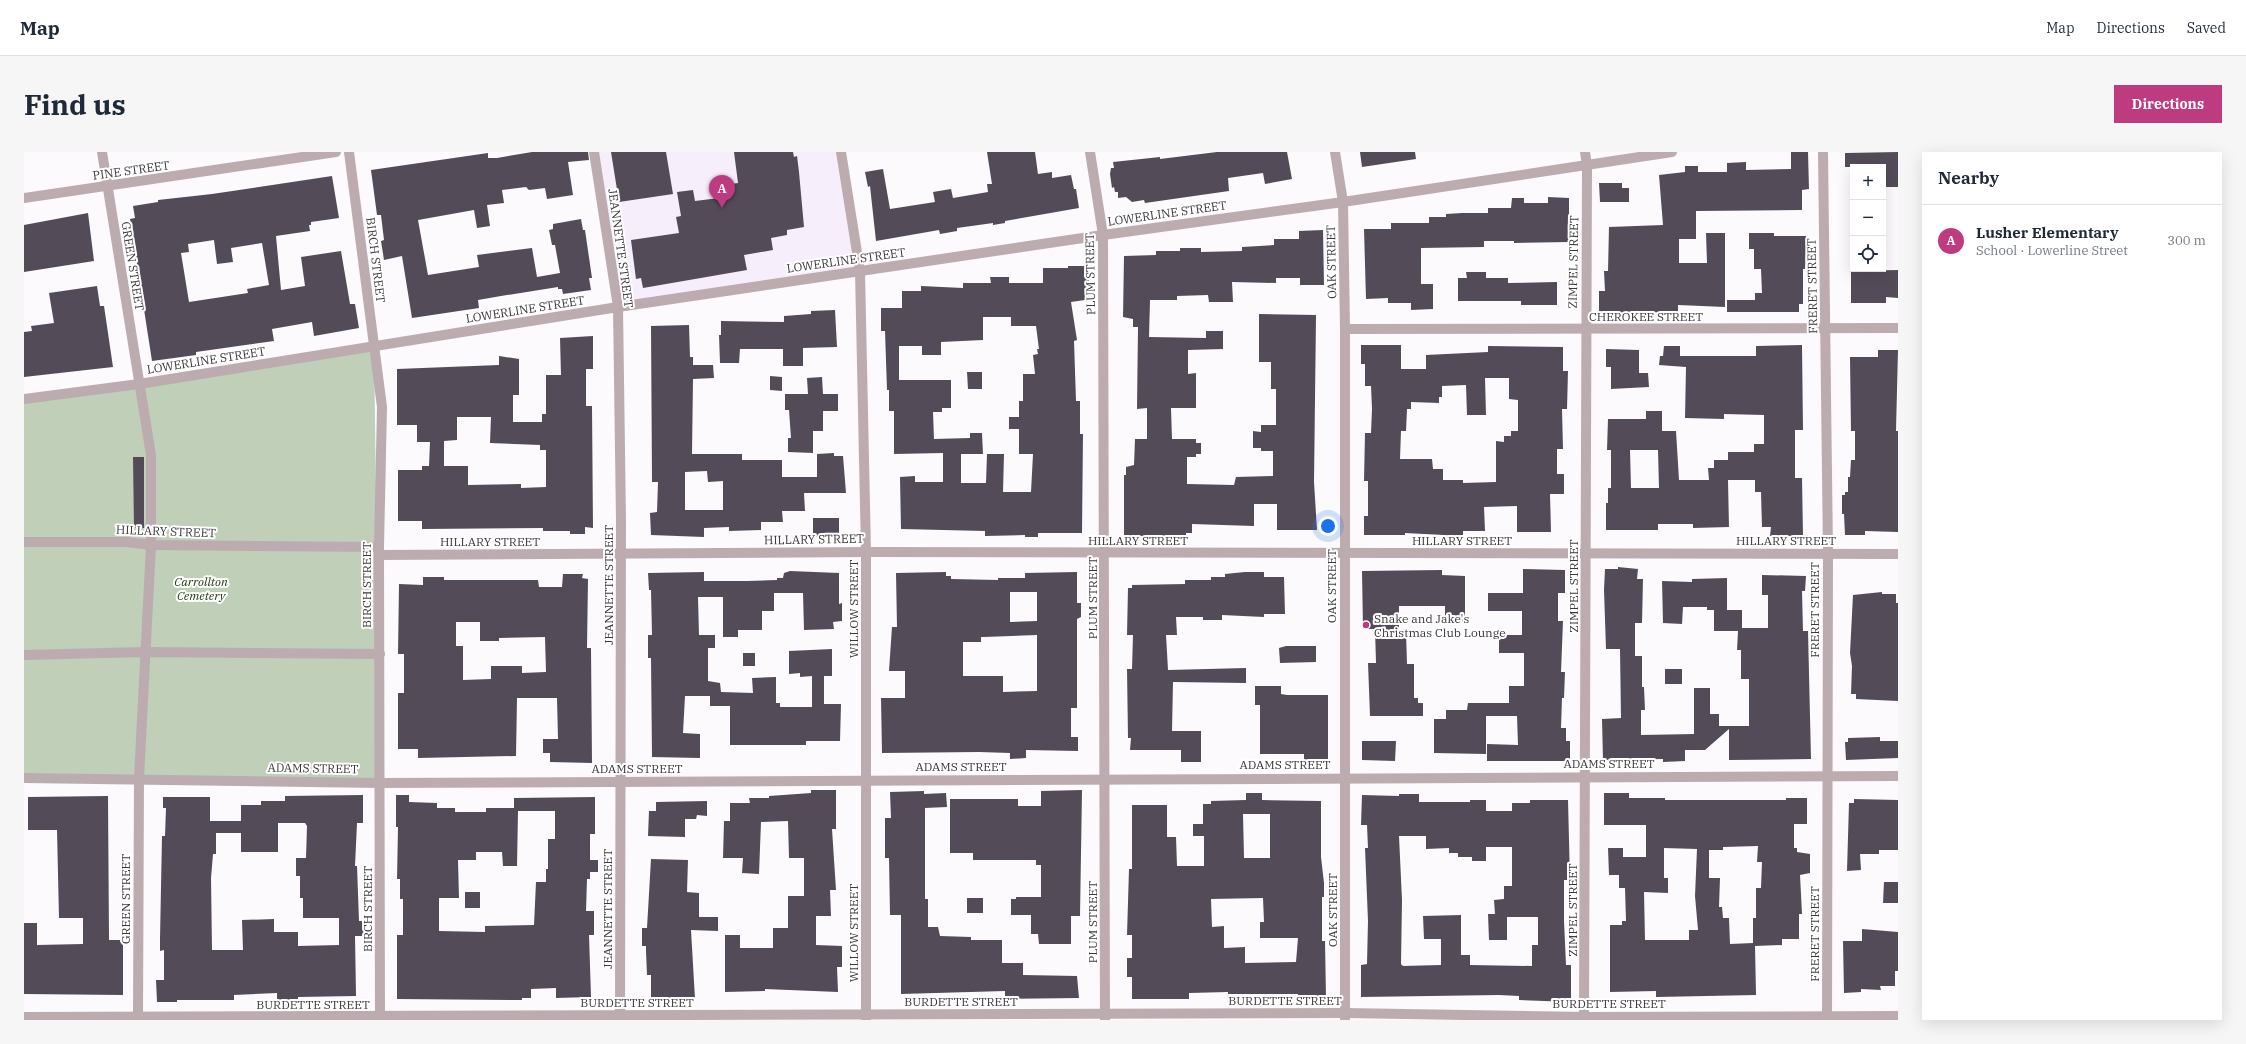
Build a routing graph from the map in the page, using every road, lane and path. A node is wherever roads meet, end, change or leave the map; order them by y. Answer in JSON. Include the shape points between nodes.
{"nodes":[{"id":1,"x":102,"y":152,"type":"edge"},
{"id":2,"x":336,"y":152,"type":"edge"},
{"id":3,"x":349,"y":152,"type":"edge"},
{"id":4,"x":594,"y":152,"type":"edge"},
{"id":5,"x":841,"y":152,"type":"edge"},
{"id":6,"x":1090,"y":152,"type":"edge"},
{"id":7,"x":1335,"y":152,"type":"edge"},
{"id":8,"x":1585,"y":152,"type":"edge"},
{"id":9,"x":1672,"y":152,"type":"edge"},
{"id":10,"x":1823,"y":152,"type":"edge"},
{"id":11,"x":1587,"y":165,"type":"junction"},
{"id":12,"x":107,"y":186,"type":"junction"},
{"id":13,"x":24,"y":198,"type":"edge"},
{"id":14,"x":1343,"y":202,"type":"junction"},
{"id":15,"x":1103,"y":235,"type":"junction"},
{"id":16,"x":860,"y":271,"type":"junction"},
{"id":17,"x":618,"y":307,"type":"junction"},
{"id":18,"x":1898,"y":328,"type":"edge"},
{"id":19,"x":1345,"y":329,"type":"junction"},
{"id":20,"x":1586,"y":329,"type":"junction"},
{"id":21,"x":1826,"y":330,"type":"junction"},
{"id":22,"x":374,"y":347,"type":"junction"},
{"id":23,"x":139,"y":384,"type":"junction"},
{"id":24,"x":24,"y":399,"type":"edge"},
{"id":25,"x":24,"y":542,"type":"edge"},
{"id":26,"x":151,"y":545,"type":"junction"},
{"id":27,"x":379,"y":551,"type":"junction"},
{"id":28,"x":866,"y":552,"type":"junction"},
{"id":29,"x":1586,"y":552,"type":"junction"},
{"id":30,"x":1104,"y":553,"type":"junction"},
{"id":31,"x":620,"y":554,"type":"junction"},
{"id":32,"x":1344,"y":554,"type":"junction"},
{"id":33,"x":1828,"y":554,"type":"junction"},
{"id":34,"x":1898,"y":554,"type":"edge"},
{"id":35,"x":145,"y":652,"type":"junction"},
{"id":36,"x":24,"y":654,"type":"edge"},
{"id":37,"x":380,"y":654,"type":"junction"},
{"id":38,"x":1586,"y":776,"type":"junction"},
{"id":39,"x":1827,"y":776,"type":"junction"},
{"id":40,"x":1898,"y":776,"type":"edge"},
{"id":41,"x":1345,"y":777,"type":"junction"},
{"id":42,"x":24,"y":778,"type":"edge"},
{"id":43,"x":139,"y":778,"type":"junction"},
{"id":44,"x":1105,"y":778,"type":"junction"},
{"id":45,"x":866,"y":780,"type":"junction"},
{"id":46,"x":620,"y":781,"type":"junction"},
{"id":47,"x":380,"y":783,"type":"junction"},
{"id":48,"x":1898,"y":1016,"type":"edge"},
{"id":49,"x":866,"y":1017,"type":"edge"},
{"id":50,"x":1105,"y":1017,"type":"edge"},
{"id":51,"x":1345,"y":1017,"type":"edge"},
{"id":52,"x":24,"y":1018,"type":"edge"},
{"id":53,"x":380,"y":1018,"type":"edge"},
{"id":54,"x":620,"y":1018,"type":"edge"},
{"id":55,"x":1584,"y":1018,"type":"edge"},
{"id":56,"x":1827,"y":1018,"type":"edge"},
{"id":57,"x":138,"y":1019,"type":"edge"}],
"edges":[{"from":1,"to":12,"type":"street","name":"GREEN STREET"},
{"from":2,"to":12,"type":"street","name":"PINE STREET"},
{"from":3,"to":22,"type":"street","name":"BIRCH STREET"},
{"from":4,"to":17,"type":"street","name":"JEANNETTE STREET"},
{"from":5,"to":16,"type":"street","name":"WILLOW STREET"},
{"from":6,"to":15,"type":"street","name":"PLUM STREET"},
{"from":7,"to":14,"type":"street","name":"OAK STREET"},
{"from":8,"to":11,"type":"street","name":"ZIMPEL STREET"},
{"from":9,"to":11,"type":"street","name":"LOWERLINE STREET"},
{"from":10,"to":21,"type":"street","name":"FRERET STREET"},
{"from":11,"to":14,"type":"street","name":"LOWERLINE STREET"},
{"from":11,"to":20,"type":"street","name":"ZIMPEL STREET"},
{"from":12,"to":13,"type":"street","name":"PINE STREET"},
{"from":12,"to":23,"type":"street","name":"GREEN STREET"},
{"from":14,"to":15,"type":"street","name":"LOWERLINE STREET"},
{"from":14,"to":19,"type":"street","name":"OAK STREET"},
{"from":15,"to":16,"type":"street","name":"LOWERLINE STREET"},
{"from":15,"to":30,"type":"street","name":"PLUM STREET"},
{"from":16,"to":17,"type":"street","name":"LOWERLINE STREET"},
{"from":16,"to":28,"type":"street","name":"WILLOW STREET"},
{"from":17,"to":22,"type":"street","name":"LOWERLINE STREET"},
{"from":17,"to":31,"type":"street","name":"JEANNETTE STREET"},
{"from":18,"to":21,"type":"street","name":"CHEROKEE STREET"},
{"from":19,"to":20,"type":"street","name":"CHEROKEE STREET"},
{"from":19,"to":32,"type":"street","name":"OAK STREET"},
{"from":20,"to":21,"type":"street","name":"CHEROKEE STREET"},
{"from":20,"to":29,"type":"street","name":"ZIMPEL STREET"},
{"from":21,"to":33,"type":"street","name":"FRERET STREET"},
{"from":22,"to":23,"type":"street","name":"LOWERLINE STREET"},
{"from":22,"to":27,"type":"street","name":"BIRCH STREET","via":[[382,407]]},
{"from":23,"to":24,"type":"street","name":"LOWERLINE STREET"},
{"from":23,"to":26,"type":"street","name":"GREEN STREET","via":[[151,456]]},
{"from":25,"to":26,"type":"street","name":"HILLARY STREET","via":[[127,542]]},
{"from":26,"to":27,"type":"street","name":"HILLARY STREET"},
{"from":26,"to":35,"type":"street","name":"GREEN STREET"},
{"from":27,"to":31,"type":"street","name":"HILLARY STREET"},
{"from":27,"to":37,"type":"street","name":"BIRCH STREET"},
{"from":28,"to":30,"type":"street","name":"HILLARY STREET"},
{"from":28,"to":31,"type":"street","name":"HILLARY STREET"},
{"from":28,"to":45,"type":"street","name":"WILLOW STREET"},
{"from":29,"to":32,"type":"street","name":"HILLARY STREET"},
{"from":29,"to":33,"type":"street","name":"HILLARY STREET"},
{"from":29,"to":38,"type":"street","name":"ZIMPEL STREET"},
{"from":30,"to":32,"type":"street","name":"HILLARY STREET"},
{"from":30,"to":44,"type":"street","name":"PLUM STREET"},
{"from":31,"to":46,"type":"street","name":"JEANNETTE STREET"},
{"from":32,"to":41,"type":"street","name":"OAK STREET"},
{"from":33,"to":34,"type":"street","name":"HILLARY STREET"},
{"from":33,"to":39,"type":"street","name":"FRERET STREET"},
{"from":35,"to":36,"type":"street"},
{"from":35,"to":37,"type":"street"},
{"from":35,"to":43,"type":"street","name":"GREEN STREET"},
{"from":37,"to":47,"type":"street","name":"BIRCH STREET"},
{"from":38,"to":39,"type":"street","name":"ADAMS STREET"},
{"from":38,"to":41,"type":"street","name":"ADAMS STREET"},
{"from":38,"to":55,"type":"street","name":"ZIMPEL STREET"},
{"from":39,"to":40,"type":"street","name":"ADAMS STREET"},
{"from":39,"to":56,"type":"street","name":"FRERET STREET"},
{"from":41,"to":44,"type":"street","name":"ADAMS STREET"},
{"from":41,"to":51,"type":"street","name":"OAK STREET"},
{"from":42,"to":43,"type":"street","name":"ADAMS STREET"},
{"from":43,"to":47,"type":"street","name":"ADAMS STREET"},
{"from":43,"to":57,"type":"street","name":"GREEN STREET"},
{"from":44,"to":45,"type":"street","name":"ADAMS STREET"},
{"from":44,"to":50,"type":"street","name":"PLUM STREET"},
{"from":45,"to":46,"type":"street","name":"ADAMS STREET"},
{"from":45,"to":49,"type":"street","name":"WILLOW STREET"},
{"from":46,"to":47,"type":"street","name":"ADAMS STREET"},
{"from":46,"to":54,"type":"street","name":"JEANNETTE STREET"},
{"from":47,"to":53,"type":"street","name":"BIRCH STREET"},
{"from":48,"to":56,"type":"street","name":"BURDETTE STREET"},
{"from":49,"to":50,"type":"street","name":"BURDETTE STREET"},
{"from":49,"to":54,"type":"street","name":"BURDETTE STREET"},
{"from":50,"to":51,"type":"street","name":"BURDETTE STREET"},
{"from":51,"to":55,"type":"street","name":"BURDETTE STREET"},
{"from":52,"to":57,"type":"street","name":"BURDETTE STREET"},
{"from":53,"to":54,"type":"street","name":"BURDETTE STREET"},
{"from":53,"to":57,"type":"street","name":"BURDETTE STREET"},
{"from":55,"to":56,"type":"street","name":"BURDETTE STREET"}]}
